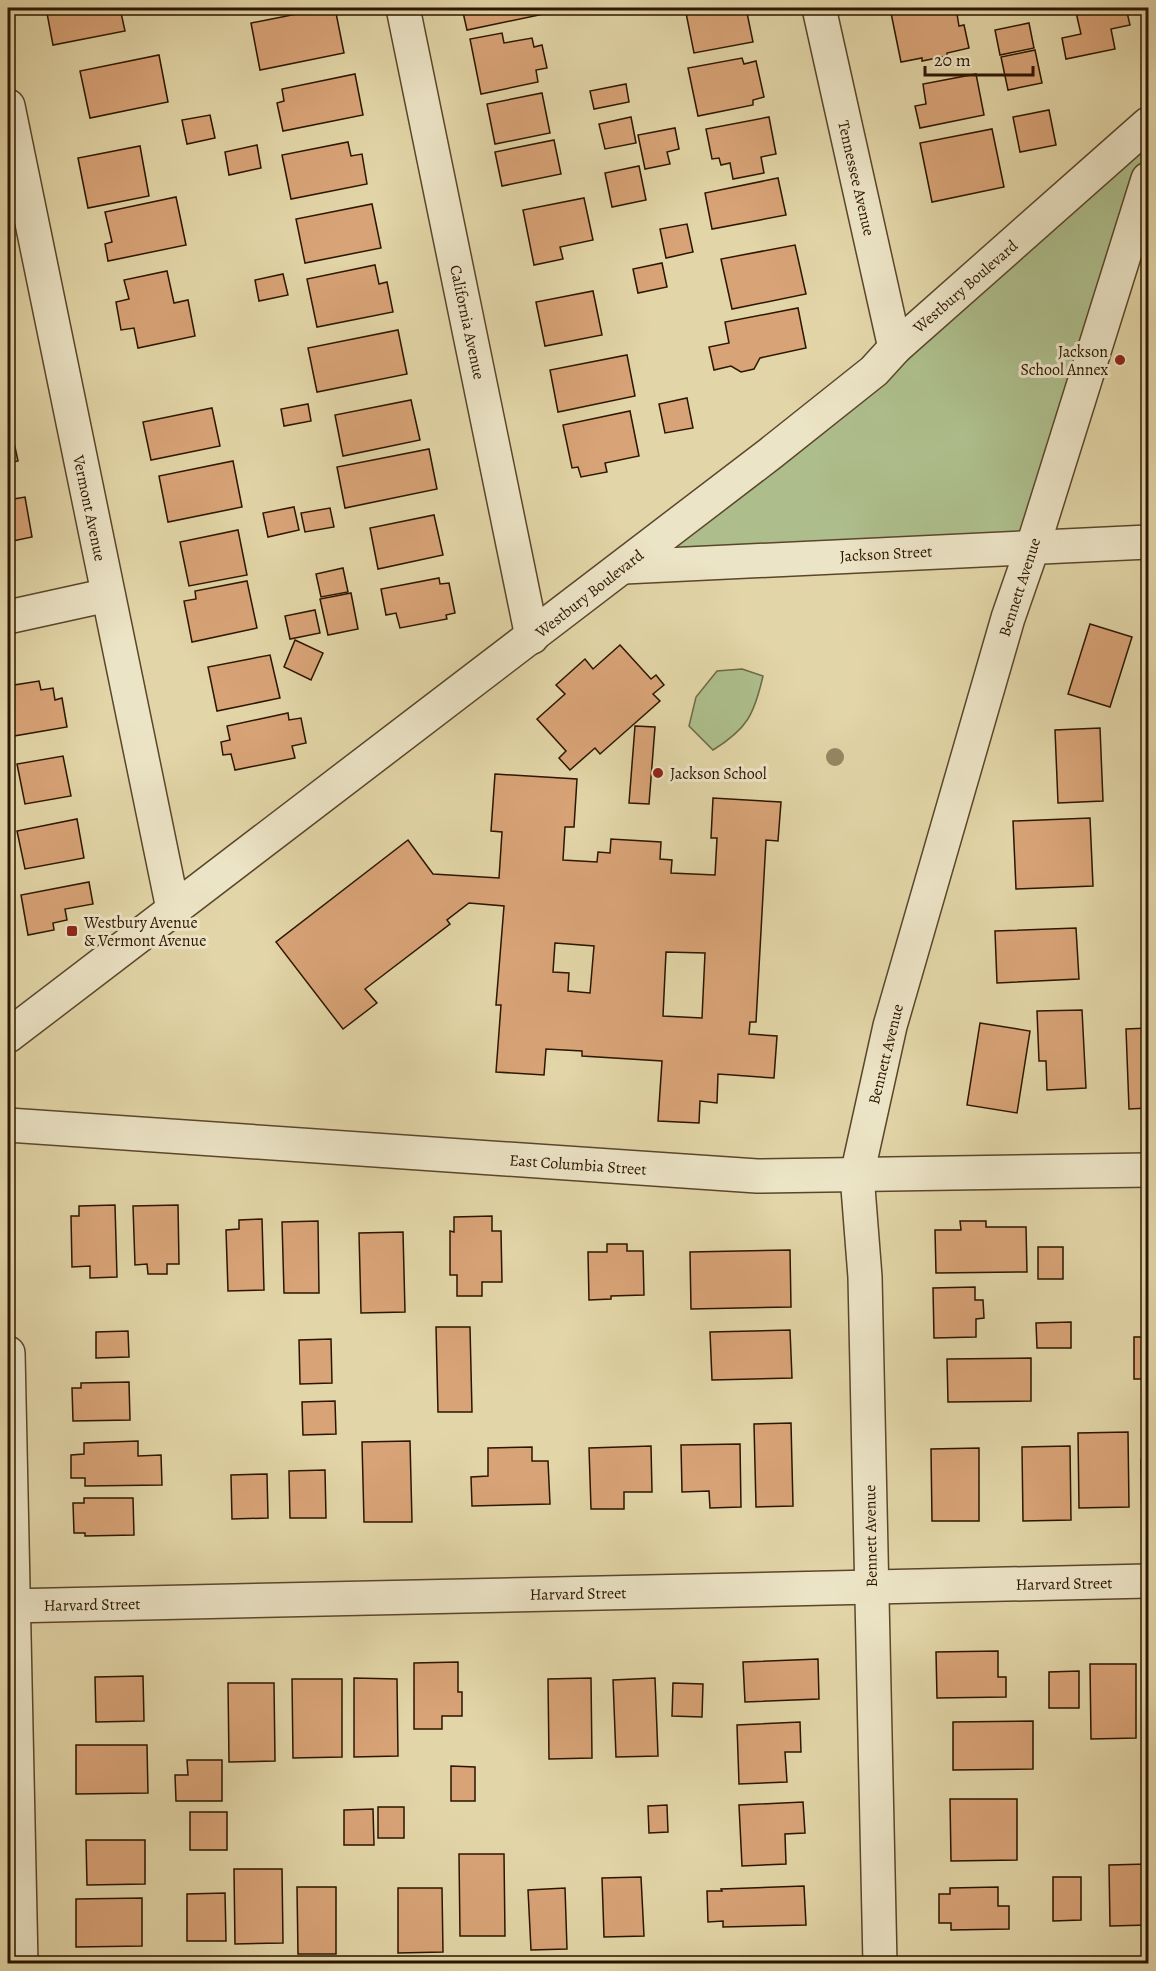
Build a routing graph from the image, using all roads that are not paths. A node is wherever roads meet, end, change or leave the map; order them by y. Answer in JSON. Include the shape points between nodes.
{"nodes":[{"id":1,"x":403,"y":8,"type":"edge"},
{"id":2,"x":819,"y":8,"type":"edge"},
{"id":3,"x":8,"y":106,"type":"edge"},
{"id":4,"x":1149,"y":124,"type":"edge"},
{"id":5,"x":1149,"y":179,"type":"edge"},
{"id":6,"x":16,"y":193,"type":"edge"},
{"id":7,"x":896,"y":348,"type":"junction"},
{"id":8,"x":1149,"y":542,"type":"edge"},
{"id":9,"x":1033,"y":546,"type":"junction"},
{"id":10,"x":624,"y":567,"type":"junction"},
{"id":11,"x":108,"y":595,"type":"junction"},
{"id":12,"x":8,"y":616,"type":"edge"},
{"id":13,"x":532,"y":637,"type":"junction"},
{"id":14,"x":172,"y":909,"type":"junction"},
{"id":15,"x":8,"y":1036,"type":"edge"},
{"id":16,"x":8,"y":1125,"type":"edge"},
{"id":17,"x":1149,"y":1170,"type":"edge"},
{"id":18,"x":857,"y":1175,"type":"junction"},
{"id":19,"x":8,"y":1353,"type":"edge"},
{"id":20,"x":1149,"y":1581,"type":"edge"},
{"id":21,"x":871,"y":1587,"type":"junction"},
{"id":22,"x":10,"y":1606,"type":"edge"},
{"id":23,"x":21,"y":1964,"type":"edge"},
{"id":24,"x":880,"y":1964,"type":"edge"}],
"edges":[{"from":1,"to":13,"type":"street","name":"California Avenue"},
{"from":2,"to":7,"type":"street","name":"Tennessee Avenue"},
{"from":3,"to":6,"type":"street","name":"Vermont Avenue"},
{"from":4,"to":7,"type":"street","name":"Westbury Boulevard"},
{"from":5,"to":9,"type":"street","name":"Bennett Avenue"},
{"from":6,"to":11,"type":"street","name":"Vermont Avenue"},
{"from":7,"to":10,"type":"street","name":"Westbury Boulevard","via":[[864,379]]},
{"from":8,"to":9,"type":"street","name":"Jackson Street"},
{"from":9,"to":10,"type":"street","name":"Jackson Street"},
{"from":9,"to":18,"type":"street","name":"Bennett Avenue","via":[[1008,618],[890,1026]]},
{"from":10,"to":13,"type":"street","name":"Westbury Boulevard"},
{"from":11,"to":12,"type":"street"},
{"from":11,"to":14,"type":"street","name":"Vermont Avenue"},
{"from":13,"to":14,"type":"street","name":"Westbury Boulevard"},
{"from":14,"to":15,"type":"street","name":"Westbury Boulevard"},
{"from":16,"to":18,"type":"street","name":"East Columbia Street","via":[[757,1176]]},
{"from":17,"to":18,"type":"street","name":"East Columbia Street"},
{"from":18,"to":21,"type":"street","name":"Bennett Avenue","via":[[865,1277]]},
{"from":19,"to":22,"type":"street"},
{"from":20,"to":21,"type":"street","name":"Harvard Street"},
{"from":21,"to":22,"type":"street","name":"Harvard Street"},
{"from":21,"to":24,"type":"street","name":"Bennett Avenue"},
{"from":22,"to":23,"type":"street"}]}
